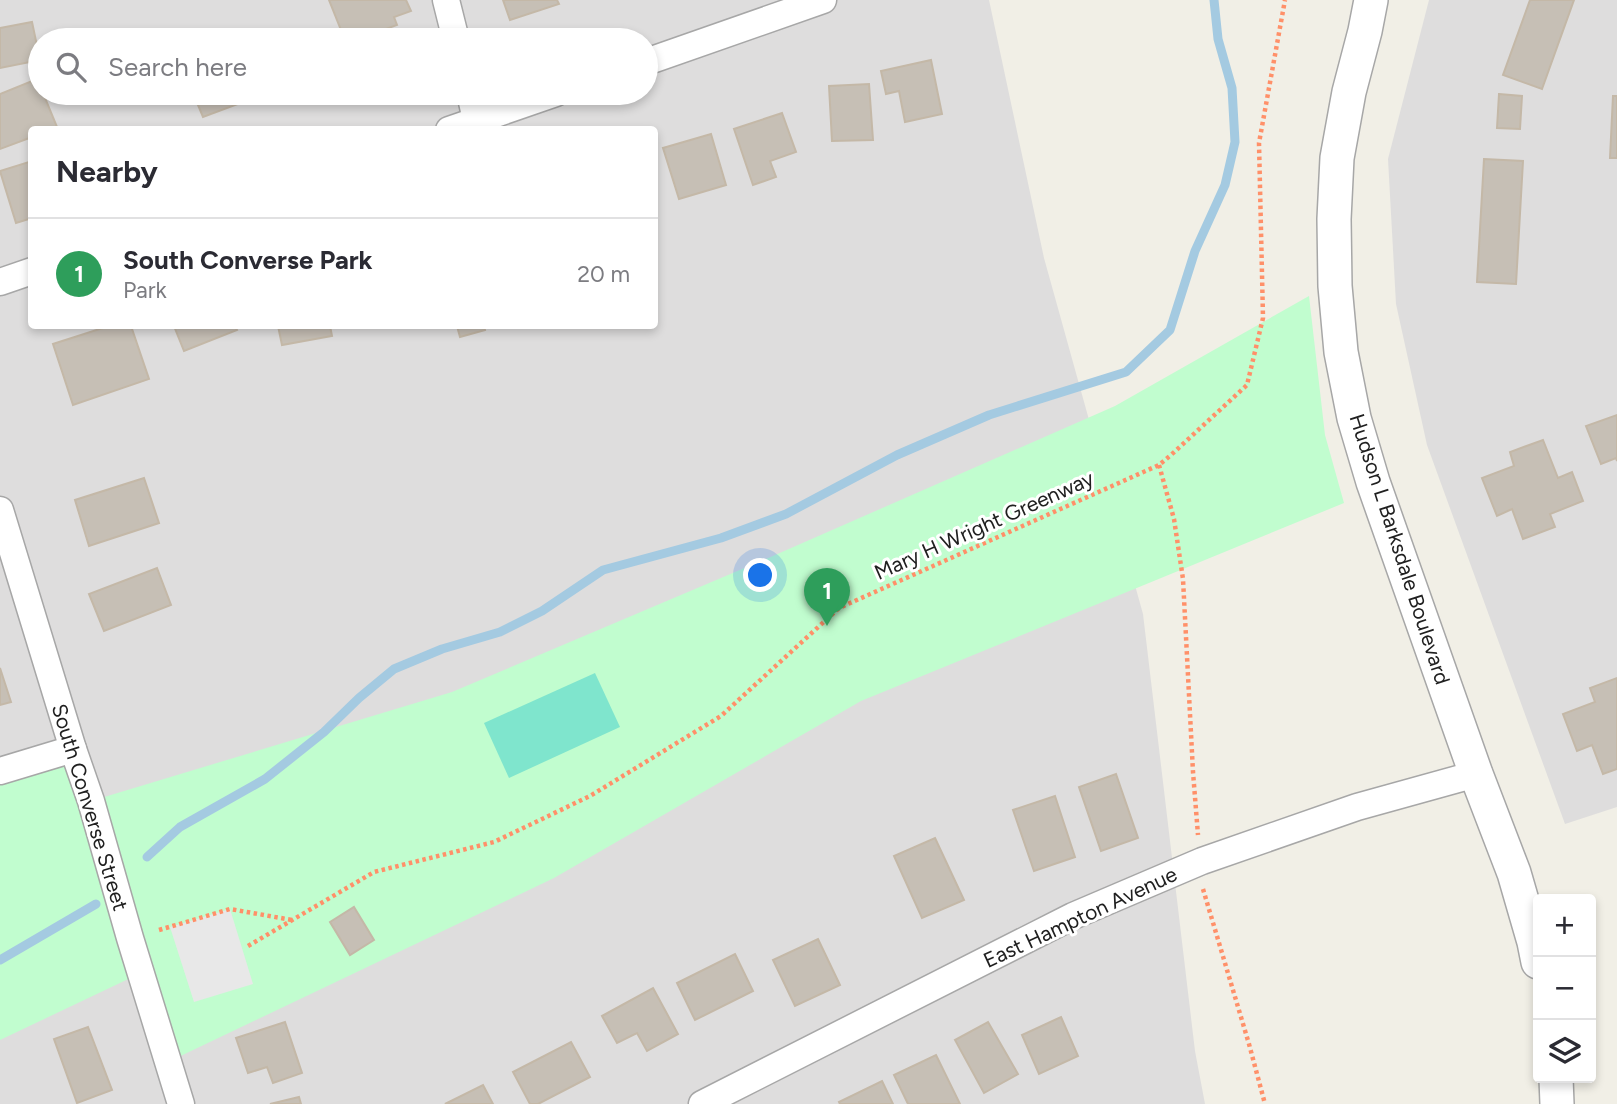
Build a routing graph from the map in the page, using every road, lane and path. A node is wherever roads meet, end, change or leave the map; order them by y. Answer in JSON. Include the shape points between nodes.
{"nodes":[{"id":1,"x":446,"y":0,"type":"edge"},
{"id":2,"x":823,"y":0,"type":"edge"},
{"id":3,"x":1285,"y":0,"type":"edge"},
{"id":4,"x":1371,"y":0,"type":"edge"},
{"id":5,"x":453,"y":28,"type":"edge"},
{"id":6,"x":658,"y":58,"type":"edge"},
{"id":7,"x":473,"y":105,"type":"edge"},
{"id":8,"x":520,"y":105,"type":"edge"},
{"id":9,"x":476,"y":120,"type":"junction"},
{"id":10,"x":460,"y":126,"type":"edge"},
{"id":11,"x":28,"y":272,"type":"edge"},
{"id":12,"x":0,"y":282,"type":"edge"},
{"id":13,"x":1159,"y":465,"type":"junction"},
{"id":14,"x":0,"y":510,"type":"edge"},
{"id":15,"x":1183,"y":579,"type":"dead end"},
{"id":16,"x":72,"y":749,"type":"junction"},
{"id":17,"x":0,"y":771,"type":"edge"},
{"id":18,"x":1476,"y":774,"type":"junction"},
{"id":19,"x":292,"y":920,"type":"junction"},
{"id":20,"x":159,"y":930,"type":"dead end"},
{"id":21,"x":248,"y":946,"type":"dead end"},
{"id":22,"x":1537,"y":957,"type":"edge"},
{"id":23,"x":1556,"y":1083,"type":"edge"},
{"id":24,"x":181,"y":1104,"type":"edge"},
{"id":25,"x":702,"y":1104,"type":"edge"},
{"id":26,"x":1557,"y":1104,"type":"edge"}],
"edges":[{"from":1,"to":5,"type":"street"},
{"from":2,"to":6,"type":"street"},
{"from":3,"to":13,"type":"path","name":"Mary H Wright Greenway","via":[[1259,143],[1263,318],[1247,385]]},
{"from":4,"to":18,"type":"street","name":"Hudson L Barksdale Boulevard","via":[[1337,158],[1335,286],[1341,352],[1373,482]]},
{"from":7,"to":9,"type":"street"},
{"from":8,"to":9,"type":"street"},
{"from":9,"to":10,"type":"street"},
{"from":11,"to":12,"type":"street"},
{"from":13,"to":15,"type":"path","via":[[1174,519]]},
{"from":13,"to":19,"type":"path","name":"Mary H Wright Greenway","via":[[839,608],[721,716],[590,796],[494,842],[374,872]]},
{"from":14,"to":16,"type":"street","name":"South Converse Street"},
{"from":16,"to":17,"type":"street"},
{"from":16,"to":24,"type":"street","name":"South Converse Street"},
{"from":18,"to":22,"type":"street","name":"Hudson L Barksdale Boulevard","via":[[1514,873]]},
{"from":18,"to":25,"type":"street","name":"East Hampton Avenue","via":[[1357,807],[1202,862],[1073,916]]},
{"from":19,"to":20,"type":"path","via":[[230,909]]},
{"from":19,"to":21,"type":"path","name":"Mary H Wright Greenway"},
{"from":23,"to":26,"type":"street"}]}
